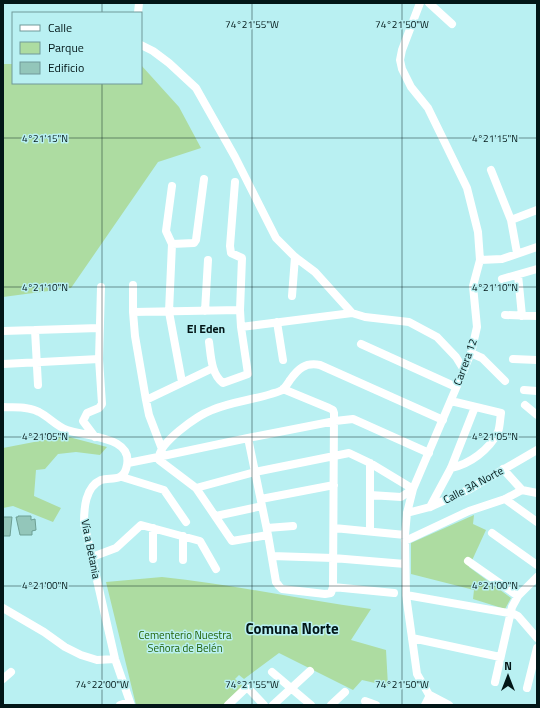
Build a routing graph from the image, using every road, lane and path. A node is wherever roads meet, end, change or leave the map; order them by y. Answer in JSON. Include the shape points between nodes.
{"nodes":[{"id":1,"x":420,"y":3,"type":"edge"},
{"id":2,"x":429,"y":3,"type":"edge"},
{"id":3,"x":452,"y":24,"type":"dead end"},
{"id":4,"x":142,"y":46,"type":"edge"},
{"id":5,"x":491,"y":170,"type":"dead end"},
{"id":6,"x":204,"y":179,"type":"dead end"},
{"id":7,"x":235,"y":182,"type":"dead end"},
{"id":8,"x":172,"y":186,"type":"dead end"},
{"id":9,"x":537,"y":210,"type":"edge"},
{"id":10,"x":511,"y":220,"type":"junction"},
{"id":11,"x":172,"y":244,"type":"junction"},
{"id":12,"x":537,"y":247,"type":"edge"},
{"id":13,"x":517,"y":253,"type":"junction"},
{"id":14,"x":295,"y":257,"type":"junction"},
{"id":15,"x":208,"y":260,"type":"dead end"},
{"id":16,"x":480,"y":260,"type":"junction"},
{"id":17,"x":537,"y":269,"type":"edge"},
{"id":18,"x":518,"y":275,"type":"junction"},
{"id":19,"x":502,"y":279,"type":"dead end"},
{"id":20,"x":133,"y":285,"type":"dead end"},
{"id":21,"x":101,"y":287,"type":"dead end"},
{"id":22,"x":292,"y":296,"type":"dead end"},
{"id":23,"x":240,"y":310,"type":"junction"},
{"id":24,"x":205,"y":311,"type":"junction"},
{"id":25,"x":133,"y":312,"type":"junction"},
{"id":26,"x":169,"y":312,"type":"junction"},
{"id":27,"x":352,"y":313,"type":"junction"},
{"id":28,"x":504,"y":315,"type":"dead end"},
{"id":29,"x":522,"y":316,"type":"junction"},
{"id":30,"x":537,"y":316,"type":"edge"},
{"id":31,"x":277,"y":322,"type":"junction"},
{"id":32,"x":241,"y":327,"type":"junction"},
{"id":33,"x":99,"y":328,"type":"junction"},
{"id":34,"x":36,"y":330,"type":"junction"},
{"id":35,"x":3,"y":331,"type":"edge"},
{"id":36,"x":209,"y":342,"type":"dead end"},
{"id":37,"x":361,"y":344,"type":"dead end"},
{"id":38,"x":471,"y":353,"type":"junction"},
{"id":39,"x":99,"y":359,"type":"junction"},
{"id":40,"x":513,"y":359,"type":"dead end"},
{"id":41,"x":283,"y":360,"type":"dead end"},
{"id":42,"x":537,"y":360,"type":"edge"},
{"id":43,"x":37,"y":362,"type":"junction"},
{"id":44,"x":3,"y":364,"type":"edge"},
{"id":45,"x":213,"y":368,"type":"junction"},
{"id":46,"x":464,"y":370,"type":"junction"},
{"id":47,"x":505,"y":381,"type":"dead end"},
{"id":48,"x":182,"y":382,"type":"junction"},
{"id":49,"x":38,"y":385,"type":"dead end"},
{"id":50,"x":456,"y":387,"type":"junction"},
{"id":51,"x":283,"y":389,"type":"junction"},
{"id":52,"x":524,"y":390,"type":"dead end"},
{"id":53,"x":537,"y":391,"type":"edge"},
{"id":54,"x":146,"y":400,"type":"junction"},
{"id":55,"x":451,"y":401,"type":"junction"},
{"id":56,"x":525,"y":405,"type":"dead end"},
{"id":57,"x":475,"y":406,"type":"junction"},
{"id":58,"x":3,"y":407,"type":"edge"},
{"id":59,"x":537,"y":415,"type":"edge"},
{"id":60,"x":443,"y":420,"type":"junction"},
{"id":61,"x":335,"y":421,"type":"junction"},
{"id":62,"x":95,"y":437,"type":"junction"},
{"id":63,"x":248,"y":438,"type":"junction"},
{"id":64,"x":162,"y":449,"type":"junction"},
{"id":65,"x":537,"y":450,"type":"edge"},
{"id":66,"x":429,"y":453,"type":"junction"},
{"id":67,"x":335,"y":454,"type":"junction"},
{"id":68,"x":158,"y":458,"type":"junction"},
{"id":69,"x":128,"y":463,"type":"junction"},
{"id":70,"x":370,"y":463,"type":"junction"},
{"id":71,"x":451,"y":468,"type":"junction"},
{"id":72,"x":503,"y":469,"type":"junction"},
{"id":73,"x":255,"y":472,"type":"junction"},
{"id":74,"x":122,"y":477,"type":"junction"},
{"id":75,"x":334,"y":485,"type":"junction"},
{"id":76,"x":196,"y":488,"type":"junction"},
{"id":77,"x":413,"y":489,"type":"junction"},
{"id":78,"x":522,"y":490,"type":"junction"},
{"id":79,"x":537,"y":493,"type":"edge"},
{"id":80,"x":370,"y":495,"type":"junction"},
{"id":81,"x":505,"y":498,"type":"junction"},
{"id":82,"x":261,"y":503,"type":"junction"},
{"id":83,"x":430,"y":507,"type":"junction"},
{"id":84,"x":407,"y":513,"type":"junction"},
{"id":85,"x":216,"y":516,"type":"junction"},
{"id":86,"x":186,"y":522,"type":"dead end"},
{"id":87,"x":537,"y":522,"type":"edge"},
{"id":88,"x":292,"y":526,"type":"dead end"},
{"id":89,"x":153,"y":528,"type":"junction"},
{"id":90,"x":334,"y":528,"type":"junction"},
{"id":91,"x":267,"y":531,"type":"junction"},
{"id":92,"x":370,"y":531,"type":"junction"},
{"id":93,"x":492,"y":533,"type":"dead end"},
{"id":94,"x":183,"y":536,"type":"junction"},
{"id":95,"x":405,"y":538,"type":"junction"},
{"id":96,"x":272,"y":556,"type":"junction"},
{"id":97,"x":92,"y":557,"type":"junction"},
{"id":98,"x":333,"y":558,"type":"junction"},
{"id":99,"x":153,"y":559,"type":"dead end"},
{"id":100,"x":183,"y":560,"type":"dead end"},
{"id":101,"x":468,"y":561,"type":"dead end"},
{"id":102,"x":405,"y":564,"type":"junction"},
{"id":103,"x":537,"y":565,"type":"edge"},
{"id":104,"x":216,"y":569,"type":"dead end"},
{"id":105,"x":536,"y":579,"type":"edge"},
{"id":106,"x":333,"y":587,"type":"junction"},
{"id":107,"x":394,"y":593,"type":"dead end"},
{"id":108,"x":406,"y":595,"type":"junction"},
{"id":109,"x":518,"y":596,"type":"junction"},
{"id":110,"x":3,"y":608,"type":"edge"},
{"id":111,"x":510,"y":614,"type":"junction"},
{"id":112,"x":412,"y":638,"type":"junction"},
{"id":113,"x":537,"y":638,"type":"edge"},
{"id":114,"x":537,"y":648,"type":"edge"},
{"id":115,"x":500,"y":658,"type":"junction"},
{"id":116,"x":115,"y":659,"type":"junction"},
{"id":117,"x":310,"y":671,"type":"dead end"},
{"id":118,"x":11,"y":672,"type":"dead end"},
{"id":119,"x":272,"y":672,"type":"dead end"},
{"id":120,"x":3,"y":679,"type":"edge"},
{"id":121,"x":495,"y":682,"type":"dead end"},
{"id":122,"x":292,"y":688,"type":"junction"},
{"id":123,"x":528,"y":688,"type":"dead end"},
{"id":124,"x":345,"y":692,"type":"dead end"},
{"id":125,"x":430,"y":695,"type":"junction"},
{"id":126,"x":365,"y":701,"type":"dead end"},
{"id":127,"x":130,"y":704,"type":"edge"},
{"id":128,"x":120,"y":705,"type":"edge"},
{"id":129,"x":228,"y":705,"type":"edge"},
{"id":130,"x":264,"y":705,"type":"edge"},
{"id":131,"x":274,"y":705,"type":"edge"},
{"id":132,"x":311,"y":705,"type":"edge"},
{"id":133,"x":331,"y":705,"type":"edge"},
{"id":134,"x":376,"y":705,"type":"edge"},
{"id":135,"x":425,"y":705,"type":"edge"},
{"id":136,"x":435,"y":705,"type":"edge"},
{"id":137,"x":449,"y":705,"type":"edge"}],
"edges":[{"from":1,"to":16,"type":"street","name":"Carrera 12","via":[[402,50],[402,69],[411,87],[428,108],[467,188],[478,232]]},
{"from":2,"to":3,"type":"street"},
{"from":4,"to":14,"type":"street","via":[[169,63],[196,88],[276,238]]},
{"from":5,"to":10,"type":"street"},
{"from":6,"to":11,"type":"street","via":[[196,240],[194,243]]},
{"from":7,"to":23,"type":"street","via":[[230,246],[231,253],[242,258]]},
{"from":8,"to":11,"type":"street","via":[[166,231]]},
{"from":9,"to":10,"type":"street"},
{"from":10,"to":13,"type":"street"},
{"from":11,"to":26,"type":"street"},
{"from":12,"to":13,"type":"street"},
{"from":13,"to":16,"type":"street","via":[[502,259]]},
{"from":14,"to":22,"type":"street"},
{"from":14,"to":27,"type":"street","via":[[315,272]]},
{"from":15,"to":24,"type":"street"},
{"from":16,"to":38,"type":"street","name":"Carrera 12","via":[[473,286],[477,327]]},
{"from":17,"to":18,"type":"street"},
{"from":18,"to":19,"type":"street"},
{"from":18,"to":29,"type":"street"},
{"from":20,"to":25,"type":"street"},
{"from":21,"to":33,"type":"street"},
{"from":23,"to":24,"type":"street"},
{"from":23,"to":32,"type":"street"},
{"from":24,"to":26,"type":"street"},
{"from":25,"to":26,"type":"street"},
{"from":25,"to":54,"type":"street"},
{"from":26,"to":48,"type":"street"},
{"from":27,"to":31,"type":"street"},
{"from":27,"to":46,"type":"street","via":[[409,322],[437,337],[456,357]]},
{"from":28,"to":29,"type":"street"},
{"from":29,"to":30,"type":"street"},
{"from":31,"to":32,"type":"street"},
{"from":31,"to":41,"type":"street"},
{"from":32,"to":45,"type":"street","via":[[248,374],[223,383]]},
{"from":33,"to":34,"type":"street"},
{"from":33,"to":39,"type":"street"},
{"from":34,"to":35,"type":"street"},
{"from":34,"to":43,"type":"street"},
{"from":36,"to":45,"type":"street"},
{"from":37,"to":50,"type":"street"},
{"from":38,"to":46,"type":"street","name":"Carrera 12"},
{"from":38,"to":47,"type":"street","via":[[482,358]]},
{"from":39,"to":43,"type":"street"},
{"from":39,"to":62,"type":"street","via":[[102,404],[99,408],[87,412],[84,421]]},
{"from":40,"to":42,"type":"street"},
{"from":43,"to":44,"type":"street"},
{"from":43,"to":49,"type":"street"},
{"from":45,"to":48,"type":"street"},
{"from":46,"to":50,"type":"street","name":"Carrera 12"},
{"from":48,"to":54,"type":"street"},
{"from":50,"to":55,"type":"street","name":"Carrera 12"},
{"from":51,"to":60,"type":"street","via":[[303,366],[311,363],[320,364]]},
{"from":51,"to":61,"type":"street","via":[[333,410]]},
{"from":51,"to":64,"type":"street","via":[[260,398],[211,410],[187,425]]},
{"from":52,"to":53,"type":"street"},
{"from":54,"to":64,"type":"street"},
{"from":55,"to":57,"type":"street"},
{"from":55,"to":60,"type":"street","name":"Carrera 12"},
{"from":56,"to":59,"type":"street"},
{"from":57,"to":71,"type":"street"},
{"from":57,"to":71,"type":"street","via":[[501,413],[498,431],[486,450],[459,467]]},
{"from":58,"to":62,"type":"street","via":[[38,411],[62,428]]},
{"from":60,"to":66,"type":"street","name":"Carrera 12"},
{"from":61,"to":63,"type":"street"},
{"from":61,"to":66,"type":"street","via":[[354,419]]},
{"from":61,"to":67,"type":"street"},
{"from":62,"to":69,"type":"street","via":[[116,442],[126,453]]},
{"from":63,"to":68,"type":"street"},
{"from":63,"to":73,"type":"street"},
{"from":64,"to":68,"type":"street"},
{"from":65,"to":72,"type":"street","name":"Calle 3A Norte"},
{"from":66,"to":77,"type":"street","name":"Carrera 12"},
{"from":67,"to":70,"type":"street","via":[[348,453]]},
{"from":67,"to":73,"type":"street"},
{"from":67,"to":75,"type":"street"},
{"from":68,"to":69,"type":"street"},
{"from":68,"to":76,"type":"street"},
{"from":69,"to":74,"type":"street"},
{"from":70,"to":77,"type":"street"},
{"from":70,"to":80,"type":"street"},
{"from":71,"to":83,"type":"street"},
{"from":72,"to":78,"type":"street"},
{"from":72,"to":83,"type":"street","name":"Calle 3A Norte","via":[[470,489]]},
{"from":73,"to":76,"type":"street"},
{"from":73,"to":82,"type":"street"},
{"from":74,"to":86,"type":"street","via":[[164,490]]},
{"from":74,"to":97,"type":"street","name":"Vía a Betania","via":[[99,481],[90,490],[84,523]]},
{"from":75,"to":82,"type":"street"},
{"from":75,"to":90,"type":"street"},
{"from":76,"to":85,"type":"street"},
{"from":77,"to":80,"type":"street","via":[[401,497]]},
{"from":77,"to":84,"type":"street","name":"Carrera 12"},
{"from":78,"to":79,"type":"street"},
{"from":78,"to":81,"type":"street"},
{"from":80,"to":92,"type":"street"},
{"from":81,"to":87,"type":"street"},
{"from":81,"to":95,"type":"street"},
{"from":82,"to":85,"type":"street"},
{"from":82,"to":91,"type":"street"},
{"from":83,"to":84,"type":"street","name":"Calle 3A Norte"},
{"from":84,"to":95,"type":"street","name":"Carrera 12"},
{"from":85,"to":91,"type":"street","via":[[232,541]]},
{"from":88,"to":91,"type":"street"},
{"from":89,"to":94,"type":"street"},
{"from":89,"to":97,"type":"street","via":[[141,525],[116,548]]},
{"from":89,"to":99,"type":"street"},
{"from":90,"to":92,"type":"street"},
{"from":90,"to":98,"type":"street"},
{"from":91,"to":96,"type":"street"},
{"from":92,"to":95,"type":"street"},
{"from":93,"to":103,"type":"street"},
{"from":94,"to":100,"type":"street"},
{"from":94,"to":104,"type":"street","via":[[200,541]]},
{"from":95,"to":102,"type":"street","name":"Carrera 12"},
{"from":96,"to":98,"type":"street"},
{"from":96,"to":106,"type":"street","via":[[276,582],[282,589],[325,594],[331,593]]},
{"from":97,"to":116,"type":"street","name":"Vía a Betania"},
{"from":98,"to":102,"type":"street"},
{"from":98,"to":106,"type":"street"},
{"from":101,"to":109,"type":"street"},
{"from":102,"to":108,"type":"street","name":"Carrera 12"},
{"from":105,"to":109,"type":"street"},
{"from":106,"to":107,"type":"street"},
{"from":108,"to":111,"type":"street"},
{"from":108,"to":112,"type":"street","name":"Carrera 12"},
{"from":109,"to":111,"type":"street"},
{"from":110,"to":116,"type":"street","via":[[44,632],[65,648],[97,660]]},
{"from":111,"to":113,"type":"street","via":[[518,616]]},
{"from":111,"to":115,"type":"street"},
{"from":112,"to":115,"type":"street"},
{"from":112,"to":125,"type":"street","name":"Carrera 12","via":[[417,674]]},
{"from":114,"to":123,"type":"street"},
{"from":115,"to":121,"type":"street"},
{"from":116,"to":127,"type":"street","name":"Vía a Betania"},
{"from":117,"to":122,"type":"street"},
{"from":118,"to":120,"type":"street"},
{"from":119,"to":122,"type":"street"},
{"from":122,"to":131,"type":"street"},
{"from":122,"to":132,"type":"street"},
{"from":124,"to":133,"type":"street"},
{"from":125,"to":135,"type":"street"},
{"from":125,"to":136,"type":"street","name":"Carrera 12"},
{"from":125,"to":137,"type":"street"},
{"from":126,"to":134,"type":"street"},
{"from":127,"to":128,"type":"street"},
{"from":129,"to":130,"type":"street","via":[[247,687]]}]}
